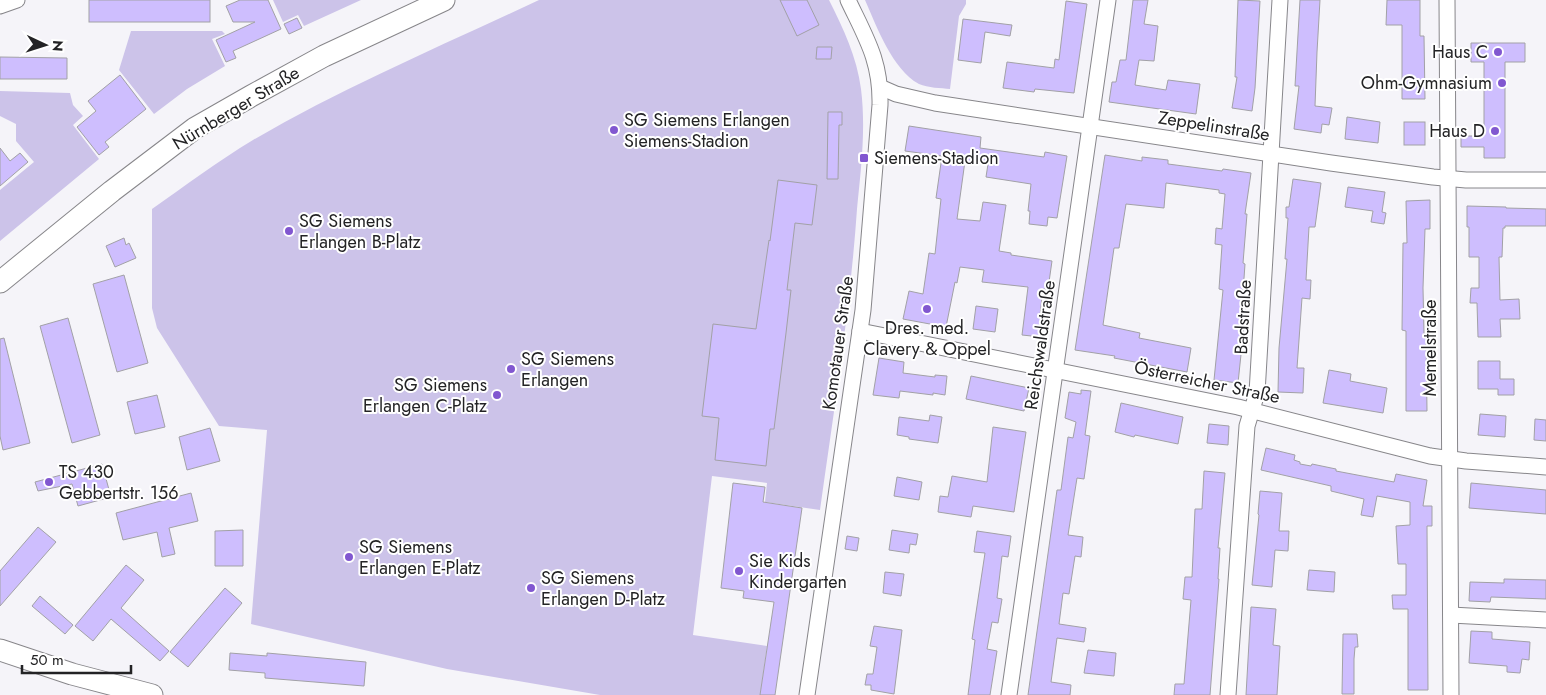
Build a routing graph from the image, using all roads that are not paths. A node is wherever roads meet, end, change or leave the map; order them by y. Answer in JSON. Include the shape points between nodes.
{"nodes":[{"id":1,"x":17,"y":0,"type":"edge"},
{"id":2,"x":444,"y":0,"type":"edge"},
{"id":3,"x":848,"y":0,"type":"edge"},
{"id":4,"x":1108,"y":0,"type":"edge"},
{"id":5,"x":1280,"y":0,"type":"edge"},
{"id":6,"x":1446,"y":0,"type":"edge"},
{"id":7,"x":0,"y":6,"type":"edge"},
{"id":8,"x":880,"y":87,"type":"junction"},
{"id":9,"x":1090,"y":126,"type":"junction"},
{"id":10,"x":1271,"y":153,"type":"junction"},
{"id":11,"x":1448,"y":178,"type":"junction"},
{"id":12,"x":1546,"y":180,"type":"edge"},
{"id":13,"x":0,"y":282,"type":"edge"},
{"id":14,"x":860,"y":331,"type":"junction"},
{"id":15,"x":1056,"y":370,"type":"junction"},
{"id":16,"x":1252,"y":410,"type":"junction"},
{"id":17,"x":1449,"y":458,"type":"junction"},
{"id":18,"x":1546,"y":467,"type":"edge"},
{"id":19,"x":1451,"y":615,"type":"junction"},
{"id":20,"x":1546,"y":620,"type":"edge"},
{"id":21,"x":0,"y":650,"type":"edge"},
{"id":22,"x":152,"y":695,"type":"edge"},
{"id":23,"x":807,"y":695,"type":"edge"},
{"id":24,"x":1009,"y":695,"type":"edge"},
{"id":25,"x":1228,"y":695,"type":"edge"},
{"id":26,"x":1451,"y":695,"type":"edge"}],
"edges":[{"from":1,"to":7,"type":"street"},
{"from":2,"to":13,"type":"street","name":"Nürnberger Straße","via":[[324,56],[195,128]]},
{"from":3,"to":8,"type":"street","name":"Komotauer Straße","via":[[874,57]]},
{"from":4,"to":9,"type":"street","name":"Reichswaldstraße"},
{"from":5,"to":10,"type":"street","name":"Badstraße"},
{"from":6,"to":11,"type":"street","name":"Memelstraße"},
{"from":8,"to":9,"type":"street","name":"Zeppelinstraße","via":[[935,103]]},
{"from":8,"to":14,"type":"street","name":"Komotauer Straße"},
{"from":9,"to":10,"type":"street","name":"Zeppelinstraße"},
{"from":9,"to":15,"type":"street","name":"Reichswaldstraße"},
{"from":10,"to":11,"type":"street","name":"Zeppelinstraße"},
{"from":10,"to":16,"type":"street","name":"Badstraße","via":[[1257,393]]},
{"from":11,"to":12,"type":"street","name":"Zeppelinstraße"},
{"from":11,"to":17,"type":"street","name":"Memelstraße"},
{"from":14,"to":15,"type":"street","name":"Österreicher Straße"},
{"from":14,"to":23,"type":"street","name":"Komotauer Straße"},
{"from":15,"to":16,"type":"street","name":"Österreicher Straße"},
{"from":15,"to":24,"type":"street","name":"Reichswaldstraße"},
{"from":16,"to":17,"type":"street","name":"Österreicher Straße","via":[[1430,456]]},
{"from":16,"to":25,"type":"street","name":"Badstraße","via":[[1247,426]]},
{"from":17,"to":18,"type":"street","name":"Österreicher Straße"},
{"from":17,"to":19,"type":"street","name":"Memelstraße"},
{"from":19,"to":20,"type":"street"},
{"from":19,"to":26,"type":"street","name":"Memelstraße"},
{"from":21,"to":22,"type":"street","via":[[72,674]]}]}
